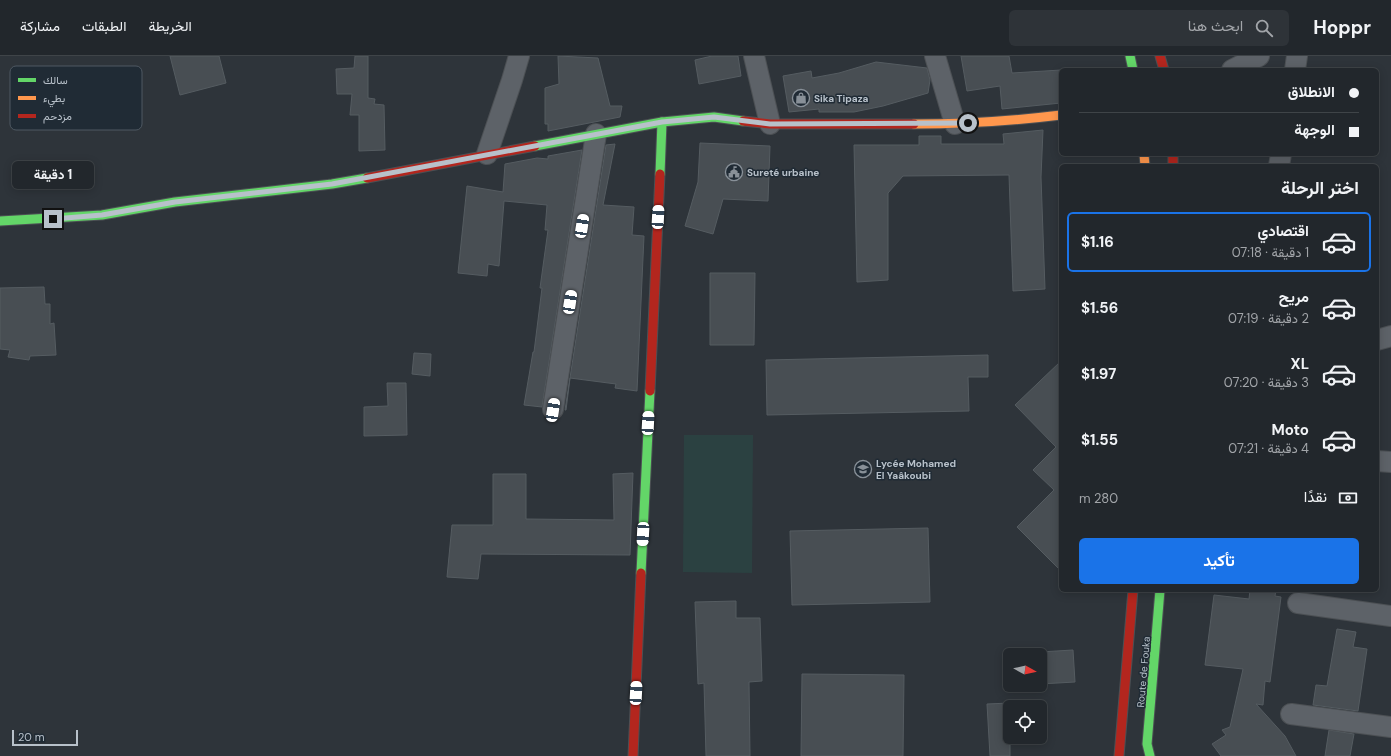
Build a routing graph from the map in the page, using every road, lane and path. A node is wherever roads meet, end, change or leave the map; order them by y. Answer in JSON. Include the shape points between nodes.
{"nodes":[{"id":1,"x":519,"y":56,"type":"edge"},
{"id":2,"x":754,"y":56,"type":"edge"},
{"id":3,"x":935,"y":56,"type":"edge"},
{"id":4,"x":1130,"y":56,"type":"edge"},
{"id":5,"x":1160,"y":56,"type":"edge"},
{"id":6,"x":1259,"y":56,"type":"edge"},
{"id":7,"x":1297,"y":56,"type":"edge"},
{"id":8,"x":1133,"y":68,"type":"edge"},
{"id":9,"x":1163,"y":68,"type":"edge"},
{"id":10,"x":1236,"y":68,"type":"edge"},
{"id":11,"x":1295,"y":68,"type":"edge"},
{"id":12,"x":1059,"y":115,"type":"edge"},
{"id":13,"x":662,"y":122,"type":"junction"},
{"id":14,"x":770,"y":124,"type":"junction"},
{"id":15,"x":955,"y":124,"type":"junction"},
{"id":16,"x":596,"y":134,"type":"junction"},
{"id":17,"x":487,"y":154,"type":"junction"},
{"id":18,"x":0,"y":221,"type":"edge"},
{"id":19,"x":1391,"y":336,"type":"edge"},
{"id":20,"x":1379,"y":339,"type":"edge"},
{"id":21,"x":553,"y":410,"type":"dead end"},
{"id":22,"x":1379,"y":461,"type":"edge"},
{"id":23,"x":1391,"y":462,"type":"edge"},
{"id":24,"x":1133,"y":592,"type":"edge"},
{"id":25,"x":1160,"y":592,"type":"edge"},
{"id":26,"x":1298,"y":603,"type":"dead end"},
{"id":27,"x":1391,"y":616,"type":"edge"},
{"id":28,"x":1291,"y":714,"type":"dead end"},
{"id":29,"x":1391,"y":727,"type":"edge"},
{"id":30,"x":633,"y":756,"type":"edge"},
{"id":31,"x":1119,"y":756,"type":"edge"},
{"id":32,"x":1150,"y":756,"type":"edge"}],
"edges":[{"from":1,"to":17,"type":"street"},
{"from":2,"to":14,"type":"street"},
{"from":3,"to":15,"type":"street"},
{"from":4,"to":8,"type":"street"},
{"from":5,"to":9,"type":"street"},
{"from":6,"to":10,"type":"street"},
{"from":7,"to":11,"type":"street"},
{"from":12,"to":15,"type":"street"},
{"from":13,"to":14,"type":"street","via":[[714,117]]},
{"from":13,"to":16,"type":"street"},
{"from":13,"to":30,"type":"street"},
{"from":14,"to":15,"type":"street"},
{"from":16,"to":17,"type":"street"},
{"from":16,"to":21,"type":"street"},
{"from":17,"to":18,"type":"street","via":[[332,184],[175,202],[102,215]]},
{"from":19,"to":20,"type":"street"},
{"from":22,"to":23,"type":"street"},
{"from":24,"to":31,"type":"street"},
{"from":25,"to":32,"type":"street","name":"Route de Fouka","via":[[1147,744]]},
{"from":26,"to":27,"type":"street"},
{"from":28,"to":29,"type":"street"}]}
